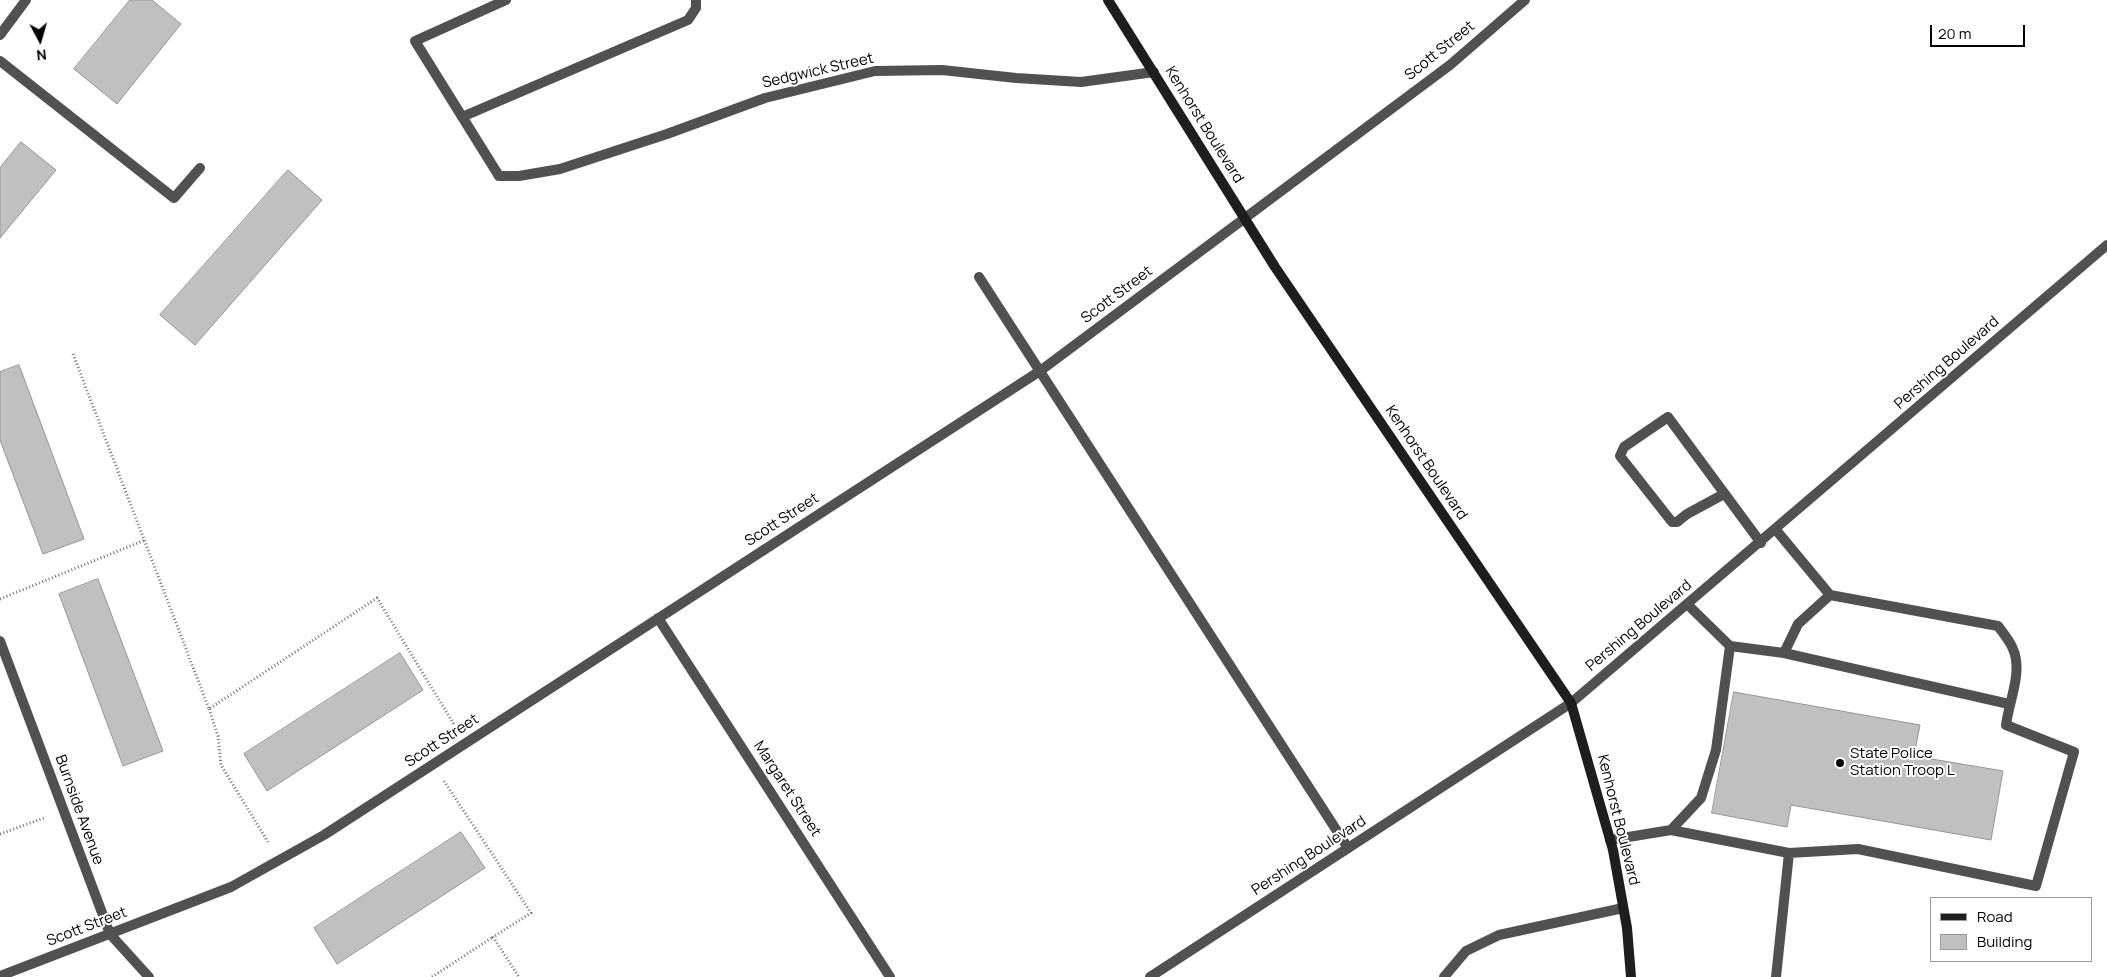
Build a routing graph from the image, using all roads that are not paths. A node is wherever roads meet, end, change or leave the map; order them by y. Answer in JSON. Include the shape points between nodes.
{"nodes":[{"id":1,"x":26,"y":0,"type":"edge"},
{"id":2,"x":506,"y":0,"type":"edge"},
{"id":3,"x":696,"y":0,"type":"edge"},
{"id":4,"x":1108,"y":0,"type":"edge"},
{"id":5,"x":1525,"y":0,"type":"edge"},
{"id":6,"x":0,"y":35,"type":"edge"},
{"id":7,"x":0,"y":61,"type":"edge"},
{"id":8,"x":1154,"y":72,"type":"junction"},
{"id":9,"x":462,"y":116,"type":"junction"},
{"id":10,"x":200,"y":168,"type":"dead end"},
{"id":11,"x":1245,"y":218,"type":"junction"},
{"id":12,"x":2107,"y":245,"type":"edge"},
{"id":13,"x":979,"y":277,"type":"dead end"},
{"id":14,"x":1040,"y":371,"type":"junction"},
{"id":15,"x":1724,"y":494,"type":"junction"},
{"id":16,"x":1776,"y":530,"type":"junction"},
{"id":17,"x":1761,"y":543,"type":"junction"},
{"id":18,"x":1830,"y":595,"type":"junction"},
{"id":19,"x":1688,"y":605,"type":"junction"},
{"id":20,"x":658,"y":618,"type":"junction"},
{"id":21,"x":0,"y":641,"type":"edge"},
{"id":22,"x":1730,"y":646,"type":"junction"},
{"id":23,"x":1784,"y":653,"type":"junction"},
{"id":24,"x":1572,"y":703,"type":"junction"},
{"id":25,"x":2009,"y":704,"type":"junction"},
{"id":26,"x":1671,"y":830,"type":"junction"},
{"id":27,"x":1610,"y":840,"type":"junction"},
{"id":28,"x":1348,"y":848,"type":"junction"},
{"id":29,"x":1789,"y":854,"type":"junction"},
{"id":30,"x":1624,"y":908,"type":"junction"},
{"id":31,"x":110,"y":934,"type":"junction"},
{"id":32,"x":0,"y":976,"type":"edge"},
{"id":33,"x":149,"y":977,"type":"edge"},
{"id":34,"x":890,"y":977,"type":"edge"},
{"id":35,"x":1150,"y":977,"type":"edge"},
{"id":36,"x":1444,"y":977,"type":"edge"},
{"id":37,"x":1631,"y":977,"type":"edge"},
{"id":38,"x":1776,"y":977,"type":"edge"}],
"edges":[{"from":1,"to":6,"type":"street"},
{"from":2,"to":9,"type":"street","via":[[415,41]]},
{"from":3,"to":9,"type":"street","via":[[696,8],[688,20]]},
{"from":4,"to":8,"type":"street","name":"Kenhorst Boulevard"},
{"from":5,"to":11,"type":"street","name":"Scott Street","via":[[1450,65]]},
{"from":7,"to":10,"type":"street","via":[[174,198]]},
{"from":8,"to":9,"type":"street","name":"Sedgwick Street","via":[[1081,82],[942,70],[875,71],[765,98],[560,169],[519,176],[499,176]]},
{"from":8,"to":11,"type":"street","name":"Kenhorst Boulevard"},
{"from":11,"to":14,"type":"street","name":"Scott Street"},
{"from":11,"to":24,"type":"street","name":"Kenhorst Boulevard","via":[[1275,267]]},
{"from":12,"to":16,"type":"street","name":"Pershing Boulevard"},
{"from":13,"to":14,"type":"street"},
{"from":14,"to":20,"type":"street","name":"Scott Street"},
{"from":14,"to":28,"type":"street"},
{"from":15,"to":15,"type":"street","via":[[1668,417],[1624,447],[1620,456],[1672,522]]},
{"from":15,"to":17,"type":"street"},
{"from":16,"to":17,"type":"street","name":"Pershing Boulevard"},
{"from":16,"to":18,"type":"street"},
{"from":17,"to":19,"type":"street","name":"Pershing Boulevard"},
{"from":18,"to":23,"type":"street","via":[[1798,624]]},
{"from":18,"to":25,"type":"street","via":[[1998,626],[2013,649],[2017,673]]},
{"from":19,"to":22,"type":"street"},
{"from":19,"to":24,"type":"street","name":"Pershing Boulevard"},
{"from":20,"to":31,"type":"street","name":"Scott Street","via":[[324,835],[231,887]]},
{"from":20,"to":34,"type":"street","name":"Margaret Street"},
{"from":21,"to":31,"type":"street","name":"Burnside Avenue"},
{"from":22,"to":23,"type":"street"},
{"from":22,"to":26,"type":"street","via":[[1716,750],[1701,798]]},
{"from":23,"to":25,"type":"street"},
{"from":24,"to":27,"type":"street","name":"Kenhorst Boulevard"},
{"from":24,"to":28,"type":"street","name":"Pershing Boulevard"},
{"from":25,"to":29,"type":"street","via":[[2006,725],[2074,752],[2036,886],[1858,849]]},
{"from":26,"to":27,"type":"street"},
{"from":26,"to":29,"type":"street"},
{"from":27,"to":30,"type":"street","name":"Kenhorst Boulevard"},
{"from":28,"to":35,"type":"street","name":"Pershing Boulevard"},
{"from":29,"to":38,"type":"street"},
{"from":30,"to":36,"type":"street","via":[[1499,935],[1466,951]]},
{"from":30,"to":37,"type":"street","name":"Kenhorst Boulevard"},
{"from":31,"to":32,"type":"street","name":"Scott Street"},
{"from":31,"to":33,"type":"street","name":"Burnside Avenue"}]}
